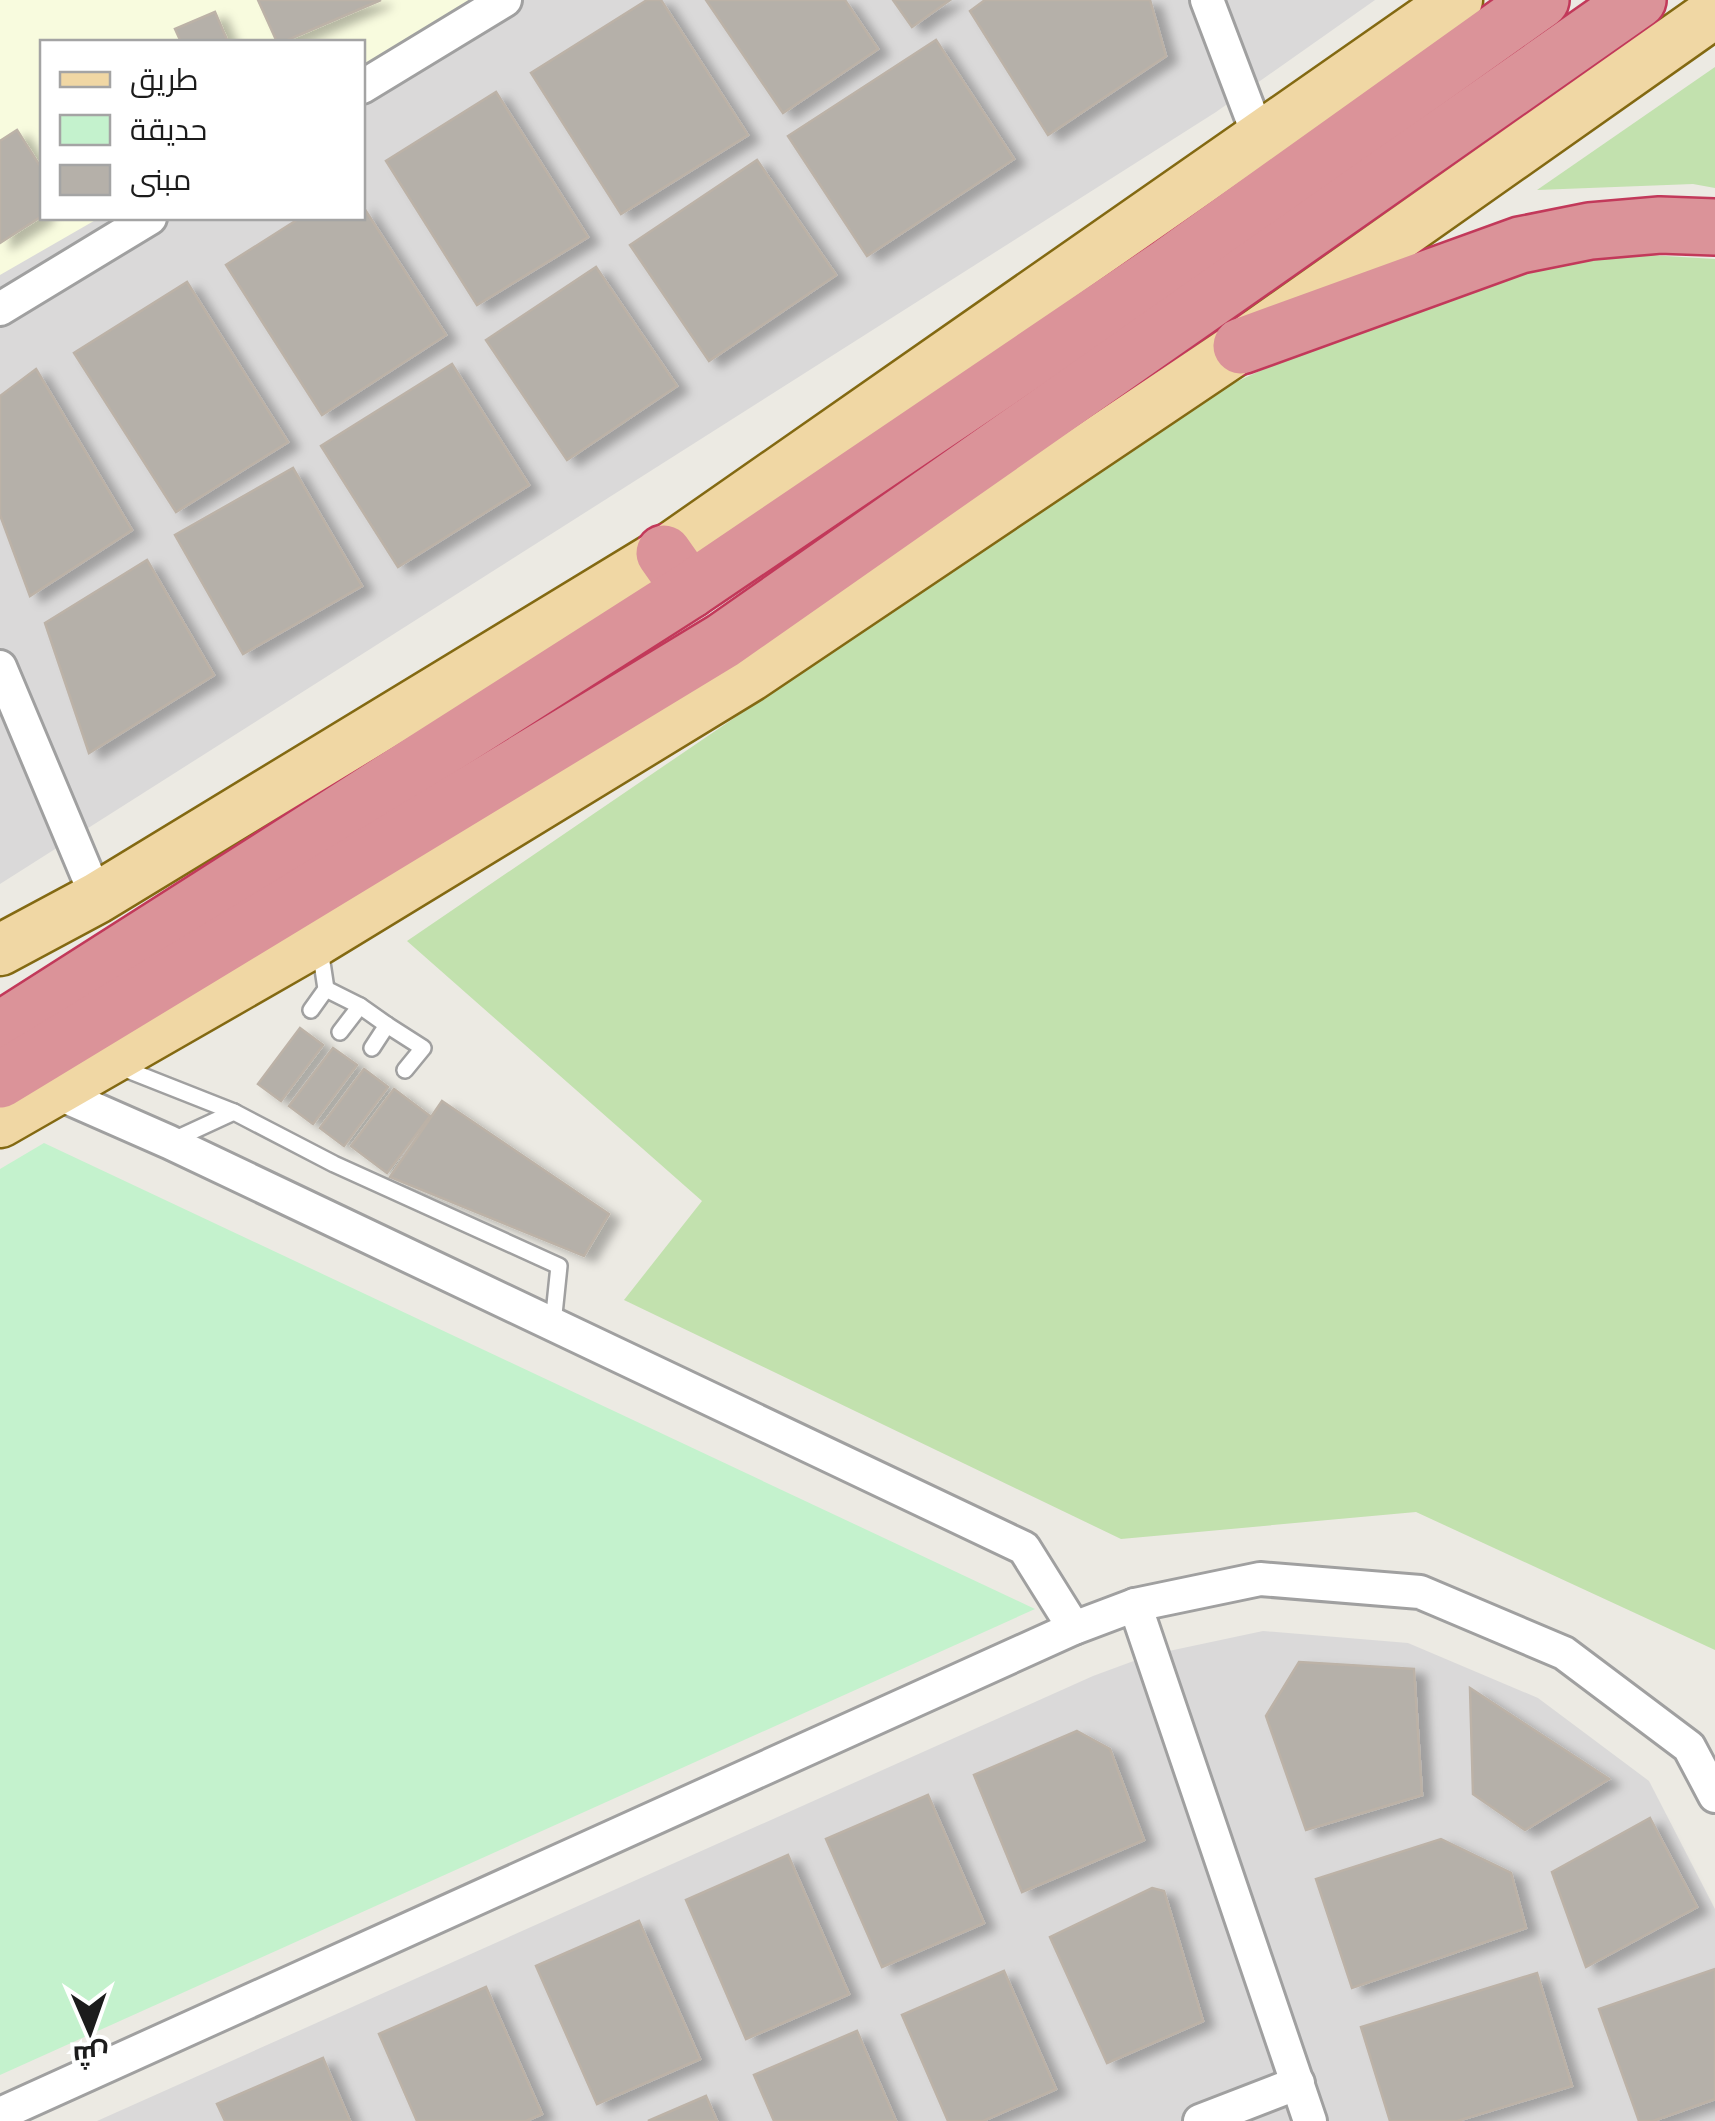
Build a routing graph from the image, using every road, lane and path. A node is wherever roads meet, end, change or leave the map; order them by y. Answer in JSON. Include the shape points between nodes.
{"nodes":[{"id":1,"x":506,"y":0,"type":"edge"},
{"id":2,"x":1207,"y":0,"type":"edge"},
{"id":3,"x":1458,"y":0,"type":"edge"},
{"id":4,"x":1541,"y":0,"type":"edge"},
{"id":5,"x":1638,"y":0,"type":"edge"},
{"id":6,"x":1715,"y":12,"type":"edge"},
{"id":7,"x":365,"y":86,"type":"edge"},
{"id":8,"x":1259,"y":138,"type":"junction"},
{"id":9,"x":147,"y":220,"type":"edge"},
{"id":10,"x":1715,"y":226,"type":"edge"},
{"id":11,"x":0,"y":309,"type":"edge"},
{"id":12,"x":1242,"y":346,"type":"junction"},
{"id":13,"x":677,"y":571,"type":"junction"},
{"id":14,"x":736,"y":658,"type":"junction"},
{"id":15,"x":0,"y":667,"type":"edge"},
{"id":16,"x":97,"y":898,"type":"junction"},
{"id":17,"x":319,"y":939,"type":"junction"},
{"id":18,"x":0,"y":950,"type":"edge"},
{"id":19,"x":326,"y":989,"type":"junction"},
{"id":20,"x":360,"y":1006,"type":"junction"},
{"id":21,"x":310,"y":1010,"type":"dead end"},
{"id":22,"x":387,"y":1025,"type":"junction"},
{"id":23,"x":0,"y":1030,"type":"edge"},
{"id":24,"x":340,"y":1032,"type":"dead end"},
{"id":25,"x":372,"y":1048,"type":"dead end"},
{"id":26,"x":108,"y":1062,"type":"junction"},
{"id":27,"x":405,"y":1070,"type":"dead end"},
{"id":28,"x":0,"y":1080,"type":"edge"},
{"id":29,"x":53,"y":1091,"type":"junction"},
{"id":30,"x":234,"y":1112,"type":"junction"},
{"id":31,"x":0,"y":1122,"type":"edge"},
{"id":32,"x":169,"y":1142,"type":"junction"},
{"id":33,"x":553,"y":1324,"type":"junction"},
{"id":34,"x":1135,"y":1605,"type":"junction"},
{"id":35,"x":1074,"y":1628,"type":"junction"},
{"id":36,"x":1715,"y":1796,"type":"edge"},
{"id":37,"x":1298,"y":2083,"type":"junction"},
{"id":38,"x":0,"y":2114,"type":"edge"},
{"id":39,"x":1200,"y":2121,"type":"edge"},
{"id":40,"x":1310,"y":2121,"type":"edge"}],
"edges":[{"from":1,"to":7,"type":"street"},
{"from":2,"to":8,"type":"street"},
{"from":3,"to":8,"type":"main road"},
{"from":4,"to":13,"type":"highway","via":[[1170,265]]},
{"from":5,"to":14,"type":"highway"},
{"from":6,"to":12,"type":"main road"},
{"from":8,"to":13,"type":"main road"},
{"from":9,"to":11,"type":"street"},
{"from":10,"to":12,"type":"highway","via":[[1590,231],[1520,244]]},
{"from":12,"to":14,"type":"main road"},
{"from":13,"to":16,"type":"main road"},
{"from":13,"to":23,"type":"highway"},
{"from":14,"to":17,"type":"main road"},
{"from":14,"to":28,"type":"highway"},
{"from":15,"to":16,"type":"street"},
{"from":16,"to":18,"type":"main road"},
{"from":17,"to":19,"type":"lane"},
{"from":17,"to":26,"type":"main road"},
{"from":19,"to":20,"type":"lane"},
{"from":19,"to":21,"type":"lane"},
{"from":20,"to":22,"type":"lane"},
{"from":20,"to":24,"type":"lane"},
{"from":22,"to":25,"type":"lane"},
{"from":22,"to":27,"type":"lane","via":[[423,1048]]},
{"from":26,"to":29,"type":"main road"},
{"from":26,"to":30,"type":"lane"},
{"from":29,"to":31,"type":"main road"},
{"from":29,"to":32,"type":"street"},
{"from":30,"to":32,"type":"lane"},
{"from":30,"to":33,"type":"lane","via":[[559,1266]]},
{"from":32,"to":33,"type":"street"},
{"from":33,"to":35,"type":"street","via":[[1024,1548]]},
{"from":34,"to":35,"type":"street"},
{"from":34,"to":36,"type":"street","via":[[1260,1580],[1420,1592],[1564,1652],[1689,1747]]},
{"from":34,"to":37,"type":"street"},
{"from":35,"to":38,"type":"street"},
{"from":37,"to":39,"type":"street"},
{"from":37,"to":40,"type":"street"}]}
